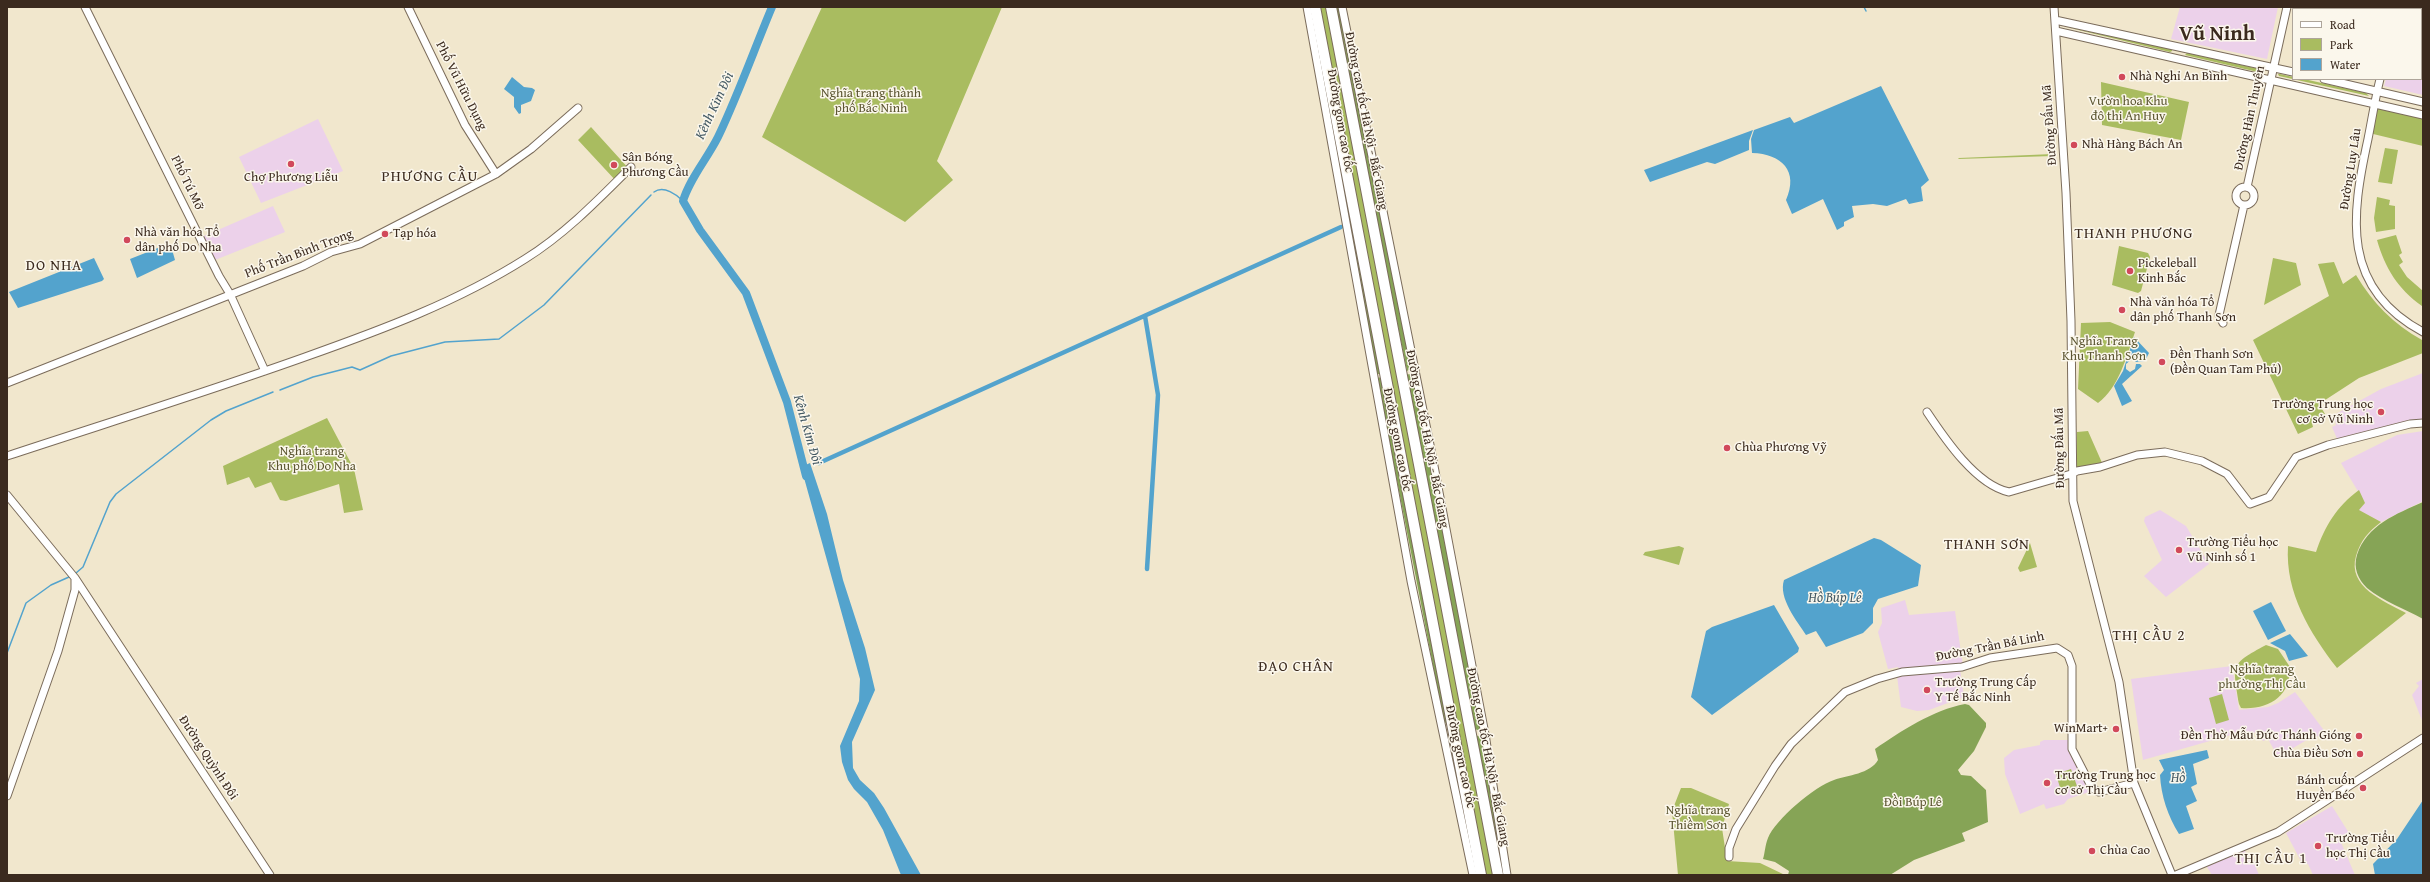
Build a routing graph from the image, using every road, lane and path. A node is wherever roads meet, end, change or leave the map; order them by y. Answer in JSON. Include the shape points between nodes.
{"nodes":[{"id":1,"x":85,"y":7,"type":"edge"},
{"id":2,"x":408,"y":7,"type":"edge"},
{"id":3,"x":1307,"y":7,"type":"edge"},
{"id":4,"x":1315,"y":7,"type":"edge"},
{"id":5,"x":1331,"y":7,"type":"edge"},
{"id":6,"x":1342,"y":7,"type":"edge"},
{"id":7,"x":2054,"y":7,"type":"edge"},
{"id":8,"x":2287,"y":7,"type":"edge"},
{"id":9,"x":2055,"y":20,"type":"junction"},
{"id":10,"x":2056,"y":31,"type":"junction"},
{"id":11,"x":2180,"y":47,"type":"junction"},
{"id":12,"x":2178,"y":59,"type":"junction"},
{"id":13,"x":2273,"y":67,"type":"junction"},
{"id":14,"x":2292,"y":72,"type":"edge"},
{"id":15,"x":2270,"y":80,"type":"junction"},
{"id":16,"x":2328,"y":80,"type":"edge"},
{"id":17,"x":2380,"y":80,"type":"edge"},
{"id":18,"x":2377,"y":91,"type":"junction"},
{"id":19,"x":2423,"y":102,"type":"edge"},
{"id":20,"x":2374,"y":105,"type":"junction"},
{"id":21,"x":578,"y":108,"type":"dead end"},
{"id":22,"x":2423,"y":115,"type":"edge"},
{"id":23,"x":631,"y":167,"type":"dead end"},
{"id":24,"x":496,"y":174,"type":"junction"},
{"id":25,"x":2247,"y":187,"type":"junction"},
{"id":26,"x":2244,"y":205,"type":"junction"},
{"id":27,"x":230,"y":294,"type":"junction"},
{"id":28,"x":2223,"y":323,"type":"dead end"},
{"id":29,"x":2423,"y":332,"type":"edge"},
{"id":30,"x":265,"y":371,"type":"junction"},
{"id":31,"x":7,"y":383,"type":"edge"},
{"id":32,"x":1927,"y":412,"type":"dead end"},
{"id":33,"x":2423,"y":423,"type":"edge"},
{"id":34,"x":7,"y":456,"type":"edge"},
{"id":35,"x":2071,"y":474,"type":"junction"},
{"id":36,"x":7,"y":495,"type":"edge"},
{"id":37,"x":75,"y":578,"type":"junction"},
{"id":38,"x":2423,"y":738,"type":"edge"},
{"id":39,"x":2134,"y":783,"type":"junction"},
{"id":40,"x":7,"y":796,"type":"edge"},
{"id":41,"x":1729,"y":857,"type":"dead end"},
{"id":42,"x":270,"y":875,"type":"edge"},
{"id":43,"x":1473,"y":875,"type":"edge"},
{"id":44,"x":1481,"y":875,"type":"edge"},
{"id":45,"x":1498,"y":875,"type":"edge"},
{"id":46,"x":1507,"y":875,"type":"edge"},
{"id":47,"x":2172,"y":875,"type":"edge"},
{"id":48,"x":2176,"y":875,"type":"edge"}],
"edges":[{"from":1,"to":27,"type":"main road","name":"Phố Tú Mỡ"},
{"from":2,"to":24,"type":"main road","name":"Phố Vũ Hữu Dụng","via":[[465,125]]},
{"from":3,"to":43,"type":"main road","name":"Đường gom cao tốc","via":[[1411,581]]},
{"from":4,"to":44,"type":"highway"},
{"from":5,"to":45,"type":"highway","name":"Đường cao tốc Hà Nội - Bắc Giang"},
{"from":6,"to":46,"type":"main road","name":"Đường gom cao tốc","via":[[1485,734]]},
{"from":7,"to":9,"type":"main road","name":"Đường Đấu Mã"},
{"from":8,"to":13,"type":"main road","name":"Đường Hàn Thuyên"},
{"from":9,"to":10,"type":"main road","name":"Đường Đấu Mã"},
{"from":9,"to":11,"type":"main road"},
{"from":10,"to":12,"type":"main road"},
{"from":10,"to":35,"type":"main road","name":"Đường Đấu Mã","via":[[2071,314]]},
{"from":11,"to":12,"type":"main road"},
{"from":11,"to":13,"type":"main road"},
{"from":12,"to":15,"type":"main road"},
{"from":13,"to":14,"type":"main road"},
{"from":13,"to":15,"type":"main road","name":"Đường Hàn Thuyên"},
{"from":15,"to":20,"type":"main road"},
{"from":15,"to":25,"type":"main road","name":"Đường Hàn Thuyên"},
{"from":16,"to":18,"type":"main road"},
{"from":17,"to":18,"type":"main road","name":"Đường Luy Lâu"},
{"from":18,"to":19,"type":"main road"},
{"from":18,"to":20,"type":"main road","name":"Đường Luy Lâu"},
{"from":20,"to":22,"type":"main road"},
{"from":20,"to":29,"type":"main road","name":"Đường Luy Lâu","via":[[2356,202],[2358,249],[2366,273],[2381,297],[2397,315]]},
{"from":21,"to":24,"type":"main road","name":"Phố Trần Bình Trọng","via":[[531,149]]},
{"from":23,"to":30,"type":"main road","via":[[589,208],[549,241],[519,262],[455,298],[385,328]]},
{"from":24,"to":27,"type":"main road","name":"Phố Trần Bình Trọng","via":[[360,244],[331,252],[303,266]]},
{"from":25,"to":26,"type":"main road","via":[[2253,191],[2254,197],[2251,203]]},
{"from":25,"to":26,"type":"main road","via":[[2240,189],[2236,195],[2238,202]]},
{"from":26,"to":28,"type":"main road","via":[[2219,315]]},
{"from":27,"to":30,"type":"main road","name":"Phố Tú Mỡ"},
{"from":27,"to":31,"type":"main road","name":"Phố Trần Bình Trọng"},
{"from":30,"to":34,"type":"main road"},
{"from":32,"to":35,"type":"main road","via":[[1956,454],[1999,490],[2009,492]]},
{"from":33,"to":35,"type":"main road","via":[[2335,443],[2296,457],[2269,497],[2250,504],[2227,474],[2202,461],[2165,452],[2137,455]]},
{"from":35,"to":39,"type":"main road","name":"Đường Đấu Mã","via":[[2077,526],[2121,691]]},
{"from":36,"to":37,"type":"main road","name":"Đường Quỳnh Đôi"},
{"from":37,"to":40,"type":"main road","via":[[75,590],[58,652]]},
{"from":37,"to":42,"type":"main road","name":"Đường Quỳnh Đôi"},
{"from":38,"to":48,"type":"main road","via":[[2278,832]]},
{"from":39,"to":41,"type":"main road","name":"Đường Trần Bá Linh","via":[[2099,792],[2090,784],[2070,740],[2072,666],[2068,655],[2057,648],[1990,658],[1962,667],[1902,672],[1845,692],[1791,744],[1736,829],[1729,848]]},
{"from":39,"to":47,"type":"main road","name":"Đường Đấu Mã"}]}
